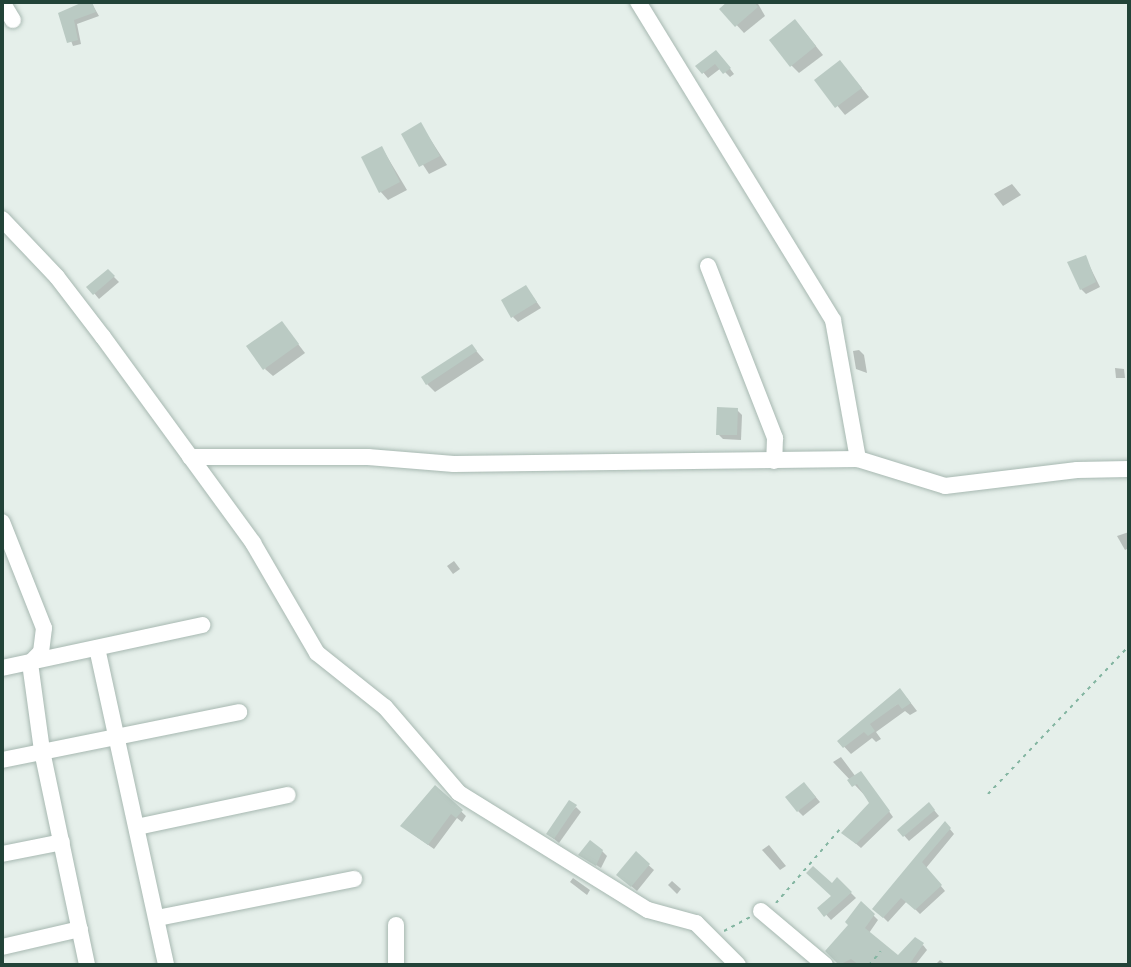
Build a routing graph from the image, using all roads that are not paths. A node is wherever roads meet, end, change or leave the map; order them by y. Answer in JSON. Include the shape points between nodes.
{"nodes":[{"id":1,"x":2,"y":2,"type":"edge"},
{"id":2,"x":638,"y":2,"type":"edge"},
{"id":3,"x":13,"y":20,"type":"dead end"},
{"id":4,"x":3,"y":223,"type":"edge"},
{"id":5,"x":708,"y":266,"type":"dead end"},
{"id":6,"x":190,"y":457,"type":"junction"},
{"id":7,"x":858,"y":459,"type":"junction"},
{"id":8,"x":774,"y":461,"type":"junction"},
{"id":9,"x":1129,"y":469,"type":"edge"},
{"id":10,"x":2,"y":522,"type":"edge"},
{"id":11,"x":202,"y":625,"type":"dead end"},
{"id":12,"x":97,"y":648,"type":"junction"},
{"id":13,"x":30,"y":663,"type":"junction"},
{"id":14,"x":2,"y":668,"type":"edge"},
{"id":15,"x":239,"y":712,"type":"dead end"},
{"id":16,"x":118,"y":736,"type":"junction"},
{"id":17,"x":42,"y":751,"type":"junction"},
{"id":18,"x":2,"y":760,"type":"edge"},
{"id":19,"x":288,"y":795,"type":"dead end"},
{"id":20,"x":137,"y":827,"type":"junction"},
{"id":21,"x":62,"y":842,"type":"junction"},
{"id":22,"x":2,"y":853,"type":"edge"},
{"id":23,"x":354,"y":879,"type":"dead end"},
{"id":24,"x":761,"y":911,"type":"road end"},
{"id":25,"x":157,"y":918,"type":"junction"},
{"id":26,"x":396,"y":925,"type":"dead end"},
{"id":27,"x":80,"y":929,"type":"junction"},
{"id":28,"x":2,"y":947,"type":"edge"},
{"id":29,"x":392,"y":964,"type":"edge"},
{"id":30,"x":87,"y":965,"type":"edge"},
{"id":31,"x":166,"y":965,"type":"edge"},
{"id":32,"x":738,"y":965,"type":"edge"},
{"id":33,"x":825,"y":965,"type":"edge"}],
"edges":[{"from":1,"to":3,"type":"street"},
{"from":2,"to":7,"type":"street","via":[[833,320]]},
{"from":4,"to":6,"type":"street","via":[[58,277]]},
{"from":5,"to":8,"type":"street","via":[[775,438]]},
{"from":6,"to":8,"type":"street","via":[[368,457],[454,464]]},
{"from":6,"to":32,"type":"street","via":[[253,543],[317,653],[386,707],[459,793],[648,910],[696,923]]},
{"from":7,"to":8,"type":"street"},
{"from":7,"to":9,"type":"street","via":[[945,486],[1077,470]]},
{"from":10,"to":13,"type":"street","via":[[44,628],[41,652]]},
{"from":11,"to":12,"type":"street"},
{"from":12,"to":13,"type":"street"},
{"from":12,"to":16,"type":"street"},
{"from":13,"to":14,"type":"street"},
{"from":13,"to":17,"type":"street"},
{"from":15,"to":16,"type":"street"},
{"from":16,"to":17,"type":"street"},
{"from":16,"to":20,"type":"street"},
{"from":17,"to":18,"type":"street"},
{"from":17,"to":21,"type":"street"},
{"from":19,"to":20,"type":"street"},
{"from":20,"to":25,"type":"street"},
{"from":21,"to":22,"type":"street"},
{"from":21,"to":27,"type":"street"},
{"from":23,"to":25,"type":"street"},
{"from":24,"to":33,"type":"street"},
{"from":25,"to":31,"type":"street"},
{"from":26,"to":29,"type":"street"},
{"from":27,"to":28,"type":"street"},
{"from":27,"to":30,"type":"street"}]}
